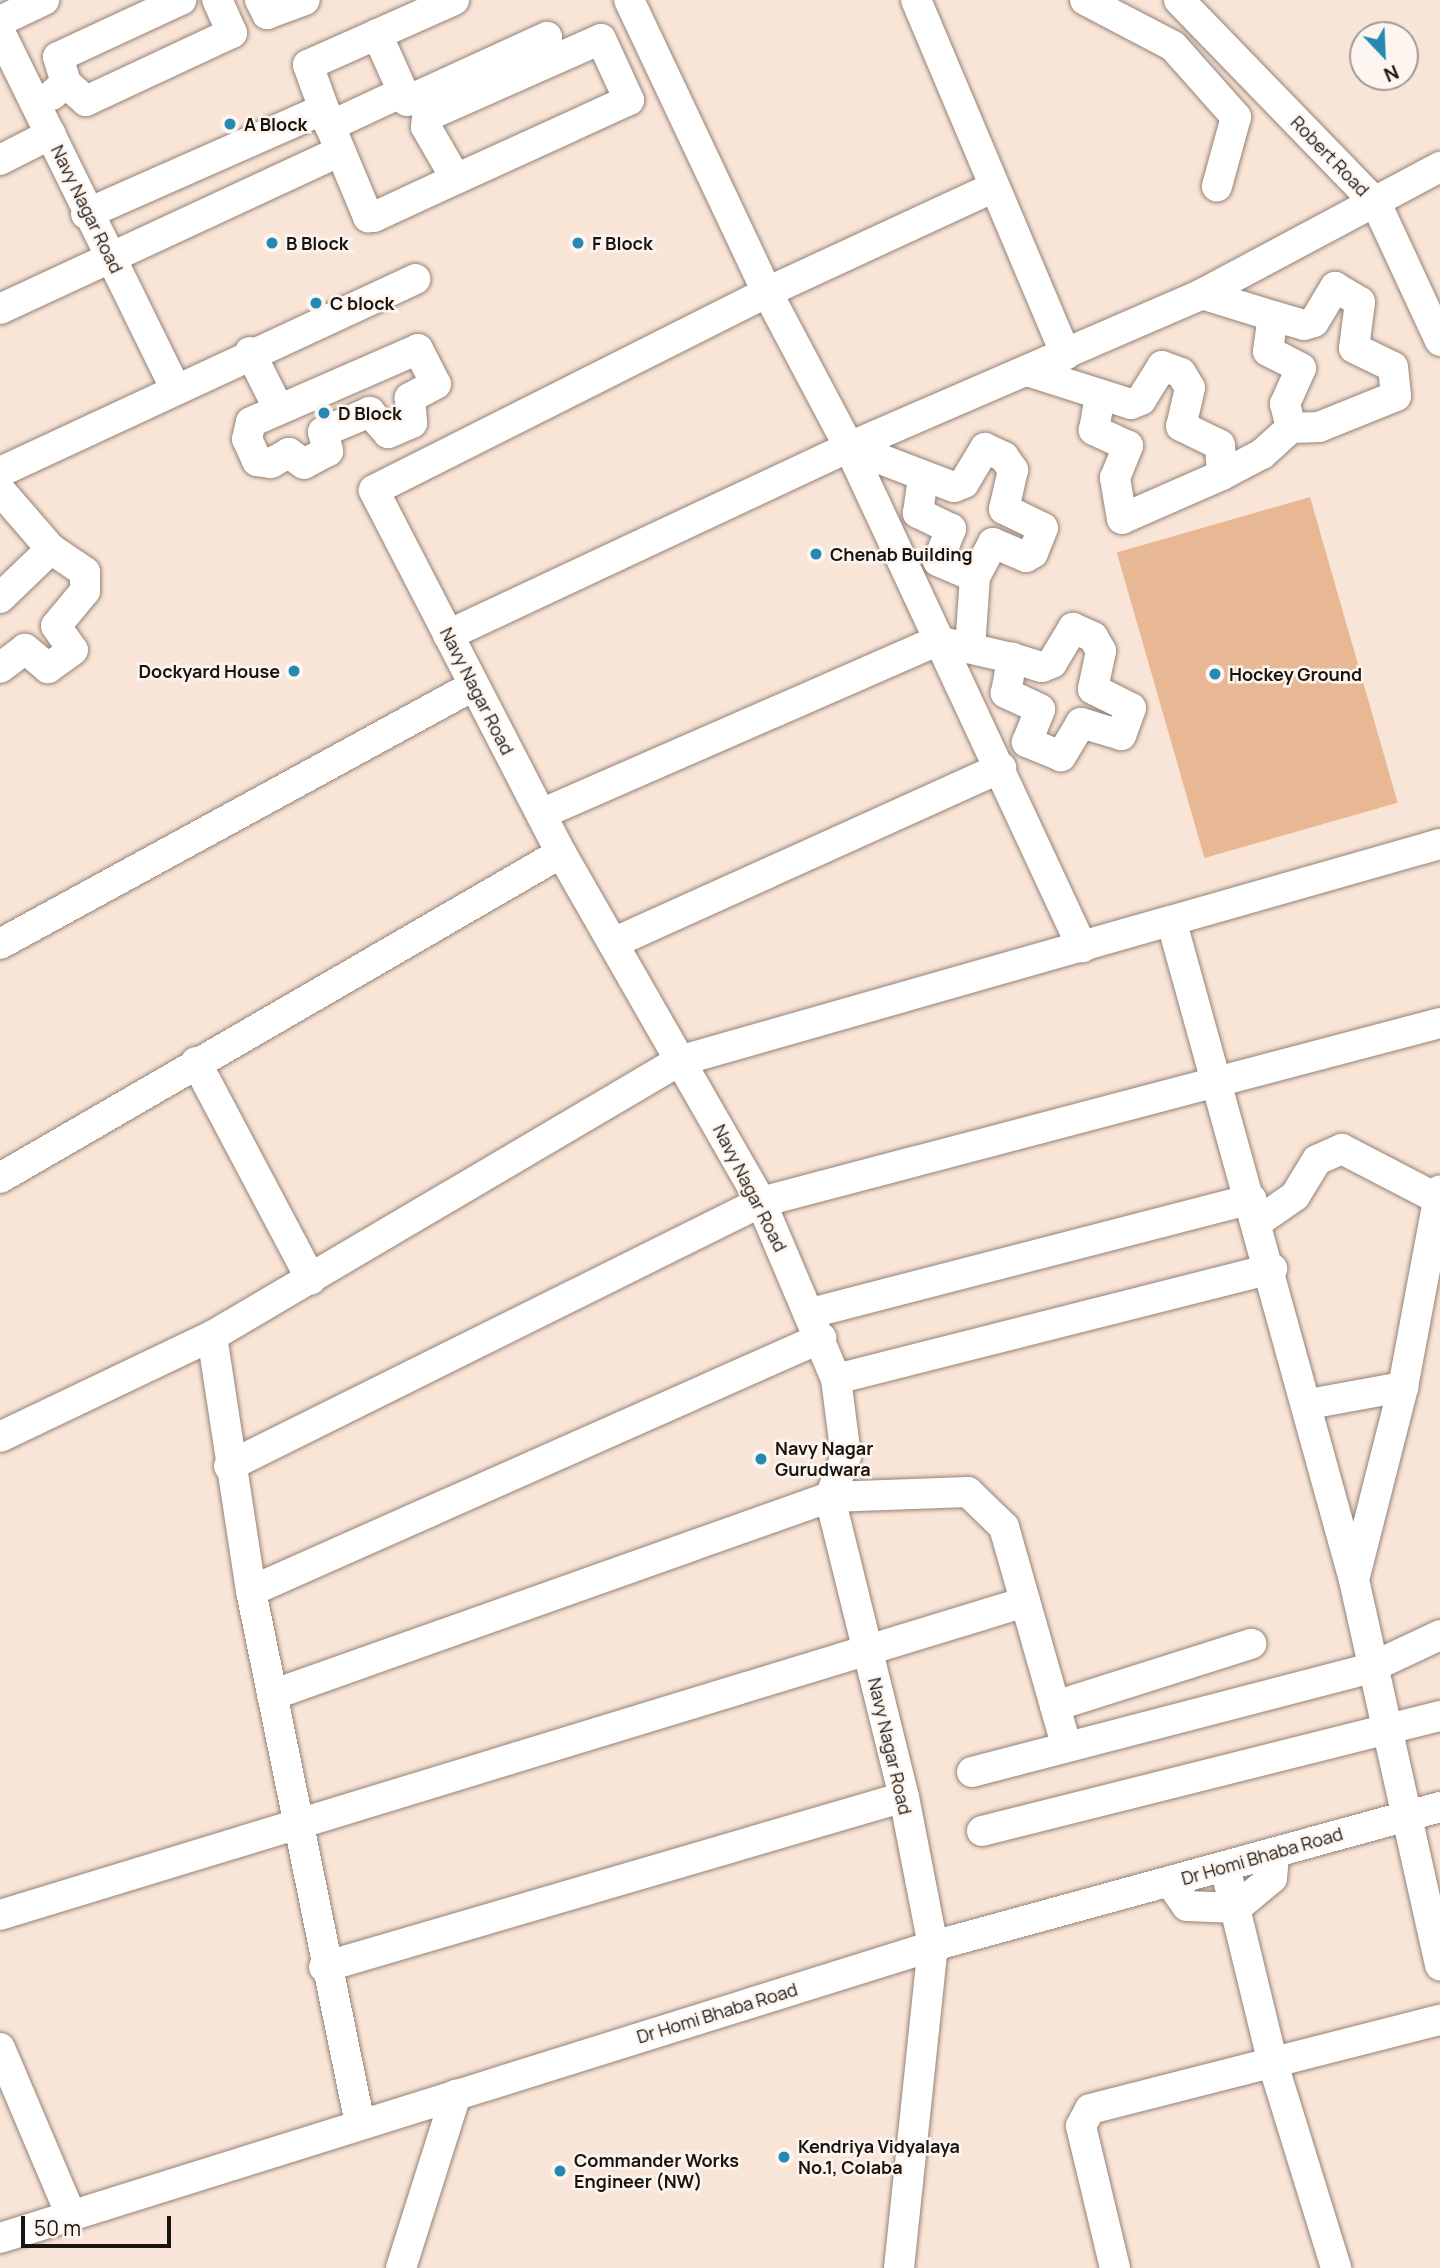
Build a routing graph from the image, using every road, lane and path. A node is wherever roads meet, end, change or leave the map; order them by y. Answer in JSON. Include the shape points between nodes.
{"nodes":[{"id":1,"x":44,"y":0,"type":"edge"},
{"id":2,"x":181,"y":0,"type":"edge"},
{"id":3,"x":217,"y":0,"type":"edge"},
{"id":4,"x":260,"y":0,"type":"edge"},
{"id":5,"x":305,"y":0,"type":"edge"},
{"id":6,"x":629,"y":0,"type":"edge"},
{"id":7,"x":916,"y":0,"type":"edge"},
{"id":8,"x":1085,"y":0,"type":"edge"},
{"id":9,"x":1179,"y":0,"type":"edge"},
{"id":10,"x":450,"y":1,"type":"edge"},
{"id":11,"x":590,"y":18,"type":"dead end"},
{"id":12,"x":0,"y":21,"type":"edge"},
{"id":13,"x":0,"y":32,"type":"edge"},
{"id":14,"x":377,"y":34,"type":"junction"},
{"id":15,"x":66,"y":83,"type":"junction"},
{"id":16,"x":403,"y":92,"type":"junction"},
{"id":17,"x":35,"y":103,"type":"junction"},
{"id":18,"x":331,"y":129,"type":"junction"},
{"id":19,"x":51,"y":134,"type":"junction"},
{"id":20,"x":0,"y":160,"type":"edge"},
{"id":21,"x":1440,"y":167,"type":"edge"},
{"id":22,"x":456,"y":179,"type":"junction"},
{"id":23,"x":1217,"y":186,"type":"dead end"},
{"id":24,"x":994,"y":187,"type":"junction"},
{"id":25,"x":1387,"y":198,"type":"junction"},
{"id":26,"x":86,"y":214,"type":"junction"},
{"id":27,"x":110,"y":258,"type":"junction"},
{"id":28,"x":415,"y":279,"type":"dead end"},
{"id":29,"x":767,"y":292,"type":"junction"},
{"id":30,"x":1202,"y":294,"type":"junction"},
{"id":31,"x":0,"y":309,"type":"edge"},
{"id":32,"x":1273,"y":316,"type":"junction"},
{"id":33,"x":1440,"y":341,"type":"edge"},
{"id":34,"x":250,"y":352,"type":"junction"},
{"id":35,"x":1066,"y":355,"type":"junction"},
{"id":36,"x":1027,"y":372,"type":"junction"},
{"id":37,"x":174,"y":386,"type":"junction"},
{"id":38,"x":1100,"y":395,"type":"junction"},
{"id":39,"x":278,"y":408,"type":"junction"},
{"id":40,"x":1291,"y":428,"type":"junction"},
{"id":41,"x":849,"y":447,"type":"junction"},
{"id":42,"x":0,"y":472,"type":"edge"},
{"id":43,"x":1222,"y":475,"type":"junction"},
{"id":44,"x":923,"y":478,"type":"junction"},
{"id":45,"x":0,"y":490,"type":"edge"},
{"id":46,"x":51,"y":549,"type":"junction"},
{"id":47,"x":975,"y":577,"type":"junction"},
{"id":48,"x":0,"y":598,"type":"edge"},
{"id":49,"x":448,"y":635,"type":"junction"},
{"id":50,"x":937,"y":641,"type":"junction"},
{"id":51,"x":970,"y":649,"type":"junction"},
{"id":52,"x":1012,"y":658,"type":"junction"},
{"id":53,"x":0,"y":668,"type":"edge"},
{"id":54,"x":473,"y":687,"type":"junction"},
{"id":55,"x":1000,"y":768,"type":"junction"},
{"id":56,"x":541,"y":814,"type":"junction"},
{"id":57,"x":1440,"y":844,"type":"edge"},
{"id":58,"x":561,"y":853,"type":"junction"},
{"id":59,"x":1172,"y":923,"type":"junction"},
{"id":60,"x":613,"y":943,"type":"junction"},
{"id":61,"x":0,"y":944,"type":"edge"},
{"id":62,"x":1082,"y":947,"type":"junction"},
{"id":63,"x":1440,"y":1023,"type":"edge"},
{"id":64,"x":679,"y":1061,"type":"junction"},
{"id":65,"x":196,"y":1062,"type":"junction"},
{"id":66,"x":1219,"y":1079,"type":"junction"},
{"id":67,"x":0,"y":1178,"type":"edge"},
{"id":68,"x":1439,"y":1194,"type":"edge"},
{"id":69,"x":761,"y":1202,"type":"junction"},
{"id":70,"x":1255,"y":1210,"type":"junction"},
{"id":71,"x":1272,"y":1269,"type":"junction"},
{"id":72,"x":311,"y":1279,"type":"junction"},
{"id":73,"x":816,"y":1325,"type":"junction"},
{"id":74,"x":212,"y":1336,"type":"junction"},
{"id":75,"x":836,"y":1379,"type":"junction"},
{"id":76,"x":1404,"y":1387,"type":"junction"},
{"id":77,"x":1309,"y":1404,"type":"junction"},
{"id":78,"x":0,"y":1437,"type":"edge"},
{"id":79,"x":229,"y":1466,"type":"junction"},
{"id":80,"x":830,"y":1497,"type":"junction"},
{"id":81,"x":1354,"y":1580,"type":"junction"},
{"id":82,"x":251,"y":1591,"type":"junction"},
{"id":83,"x":1025,"y":1602,"type":"junction"},
{"id":84,"x":1440,"y":1635,"type":"edge"},
{"id":85,"x":1251,"y":1644,"type":"dead end"},
{"id":86,"x":867,"y":1648,"type":"junction"},
{"id":87,"x":1370,"y":1668,"type":"junction"},
{"id":88,"x":272,"y":1695,"type":"junction"},
{"id":89,"x":1055,"y":1706,"type":"junction"},
{"id":90,"x":1440,"y":1716,"type":"edge"},
{"id":91,"x":1386,"y":1729,"type":"junction"},
{"id":92,"x":1066,"y":1745,"type":"junction"},
{"id":93,"x":972,"y":1773,"type":"dead end"},
{"id":94,"x":904,"y":1797,"type":"junction"},
{"id":95,"x":1440,"y":1807,"type":"edge"},
{"id":96,"x":1407,"y":1815,"type":"junction"},
{"id":97,"x":299,"y":1821,"type":"junction"},
{"id":98,"x":982,"y":1831,"type":"dead end"},
{"id":99,"x":1273,"y":1853,"type":"junction"},
{"id":100,"x":1225,"y":1867,"type":"junction"},
{"id":101,"x":1170,"y":1882,"type":"junction"},
{"id":102,"x":1236,"y":1908,"type":"junction"},
{"id":103,"x":0,"y":1915,"type":"edge"},
{"id":104,"x":933,"y":1946,"type":"junction"},
{"id":105,"x":1440,"y":1966,"type":"edge"},
{"id":106,"x":324,"y":1967,"type":"junction"},
{"id":107,"x":1440,"y":2020,"type":"edge"},
{"id":108,"x":0,"y":2048,"type":"edge"},
{"id":109,"x":1273,"y":2064,"type":"junction"},
{"id":110,"x":456,"y":2095,"type":"junction"},
{"id":111,"x":360,"y":2124,"type":"junction"},
{"id":112,"x":71,"y":2215,"type":"junction"},
{"id":113,"x":0,"y":2238,"type":"edge"},
{"id":114,"x":901,"y":2267,"type":"edge"},
{"id":115,"x":401,"y":2268,"type":"edge"},
{"id":116,"x":1115,"y":2268,"type":"edge"},
{"id":117,"x":1336,"y":2268,"type":"edge"}],
"edges":[{"from":1,"to":12,"type":"street"},
{"from":2,"to":15,"type":"street","via":[[58,57]]},
{"from":3,"to":15,"type":"street","via":[[232,33],[86,101]]},
{"from":4,"to":5,"type":"street","via":[[267,13]]},
{"from":6,"to":29,"type":"street"},
{"from":7,"to":24,"type":"street"},
{"from":8,"to":23,"type":"street","via":[[1173,46],[1236,117]]},
{"from":9,"to":25,"type":"street","name":"Robert Road"},
{"from":10,"to":14,"type":"street"},
{"from":11,"to":16,"type":"street","via":[[407,101]]},
{"from":13,"to":17,"type":"street","name":"Navy Nagar Road"},
{"from":14,"to":16,"type":"street"},
{"from":14,"to":18,"type":"street","via":[[309,65]]},
{"from":15,"to":17,"type":"street"},
{"from":16,"to":18,"type":"street"},
{"from":17,"to":19,"type":"street","name":"Navy Nagar Road"},
{"from":18,"to":22,"type":"street","via":[[368,217]]},
{"from":18,"to":26,"type":"street"},
{"from":18,"to":27,"type":"street"},
{"from":19,"to":20,"type":"street"},
{"from":19,"to":26,"type":"street","name":"Navy Nagar Road"},
{"from":21,"to":25,"type":"street"},
{"from":22,"to":22,"type":"street","via":[[426,127],[427,116],[601,39],[629,100]]},
{"from":24,"to":29,"type":"street"},
{"from":24,"to":35,"type":"street"},
{"from":25,"to":30,"type":"street"},
{"from":25,"to":33,"type":"street","name":"Robert Road"},
{"from":26,"to":27,"type":"street","name":"Navy Nagar Road"},
{"from":27,"to":31,"type":"street"},
{"from":27,"to":37,"type":"street","name":"Navy Nagar Road"},
{"from":28,"to":34,"type":"street"},
{"from":29,"to":41,"type":"street"},
{"from":29,"to":49,"type":"street","name":"Navy Nagar Road","via":[[374,490]]},
{"from":30,"to":32,"type":"street"},
{"from":30,"to":35,"type":"street"},
{"from":32,"to":40,"type":"street","via":[[1268,351],[1301,368],[1285,404]]},
{"from":32,"to":40,"type":"street","via":[[1304,326],[1314,322],[1335,287],[1354,295],[1363,309],[1354,348],[1393,367],[1396,396],[1319,427]]},
{"from":34,"to":37,"type":"street"},
{"from":34,"to":39,"type":"street"},
{"from":35,"to":36,"type":"street"},
{"from":36,"to":38,"type":"street"},
{"from":36,"to":41,"type":"street"},
{"from":37,"to":42,"type":"street"},
{"from":38,"to":43,"type":"street","via":[[1131,404],[1141,400],[1162,366],[1181,373],[1190,388],[1181,426],[1220,445]]},
{"from":38,"to":43,"type":"street","via":[[1094,430],[1128,446],[1115,478],[1122,519]]},
{"from":39,"to":39,"type":"street","via":[[251,422],[247,439],[257,461],[271,463],[289,453],[304,464],[328,451],[323,432],[369,412],[388,433],[412,423],[410,398],[436,384],[418,348]]},
{"from":40,"to":43,"type":"street","via":[[1262,454]]},
{"from":41,"to":44,"type":"street"},
{"from":41,"to":49,"type":"street"},
{"from":41,"to":50,"type":"street"},
{"from":44,"to":47,"type":"street","via":[[918,513],[951,529],[938,561]]},
{"from":44,"to":47,"type":"street","via":[[954,487],[964,483],[985,448],[1010,463],[1004,509],[1043,528],[1026,557],[993,543]]},
{"from":45,"to":46,"type":"street"},
{"from":46,"to":48,"type":"street"},
{"from":46,"to":53,"type":"street","via":[[85,572],[85,591],[56,626],[74,650],[48,668],[25,649]]},
{"from":47,"to":51,"type":"street"},
{"from":49,"to":54,"type":"street","name":"Navy Nagar Road"},
{"from":50,"to":51,"type":"street"},
{"from":50,"to":55,"type":"street"},
{"from":50,"to":56,"type":"street"},
{"from":51,"to":52,"type":"street"},
{"from":52,"to":52,"type":"street","via":[[1042,667],[1052,663],[1073,628],[1093,637],[1101,651],[1093,689],[1131,708],[1121,735],[1081,723],[1061,756],[1027,742],[1040,709],[1006,693]]},
{"from":54,"to":56,"type":"street","name":"Navy Nagar Road"},
{"from":54,"to":61,"type":"street"},
{"from":55,"to":60,"type":"street"},
{"from":55,"to":62,"type":"street"},
{"from":56,"to":58,"type":"street","name":"Navy Nagar Road"},
{"from":57,"to":59,"type":"street"},
{"from":58,"to":60,"type":"street","name":"Navy Nagar Road"},
{"from":58,"to":65,"type":"street"},
{"from":59,"to":62,"type":"street"},
{"from":59,"to":66,"type":"street"},
{"from":60,"to":64,"type":"street","name":"Navy Nagar Road"},
{"from":62,"to":64,"type":"street"},
{"from":63,"to":66,"type":"street"},
{"from":64,"to":69,"type":"street","name":"Navy Nagar Road"},
{"from":64,"to":72,"type":"street"},
{"from":65,"to":67,"type":"street"},
{"from":65,"to":72,"type":"street"},
{"from":66,"to":69,"type":"street"},
{"from":66,"to":70,"type":"street"},
{"from":68,"to":70,"type":"street","via":[[1342,1149],[1317,1160],[1295,1196]]},
{"from":68,"to":76,"type":"street"},
{"from":69,"to":73,"type":"street","name":"Navy Nagar Road"},
{"from":69,"to":79,"type":"street"},
{"from":70,"to":71,"type":"street"},
{"from":70,"to":73,"type":"street"},
{"from":71,"to":75,"type":"street"},
{"from":71,"to":77,"type":"street"},
{"from":72,"to":74,"type":"street"},
{"from":73,"to":75,"type":"street","name":"Navy Nagar Road"},
{"from":73,"to":82,"type":"street"},
{"from":74,"to":78,"type":"street"},
{"from":74,"to":79,"type":"street"},
{"from":75,"to":80,"type":"street","name":"Navy Nagar Road","via":[[846,1456]]},
{"from":76,"to":77,"type":"street"},
{"from":76,"to":81,"type":"street"},
{"from":77,"to":81,"type":"street"},
{"from":79,"to":82,"type":"street"},
{"from":80,"to":83,"type":"street","via":[[968,1492],[1004,1527]]},
{"from":80,"to":86,"type":"street","name":"Navy Nagar Road"},
{"from":80,"to":88,"type":"street"},
{"from":81,"to":87,"type":"street"},
{"from":82,"to":88,"type":"street"},
{"from":83,"to":86,"type":"street"},
{"from":83,"to":89,"type":"street"},
{"from":84,"to":87,"type":"street"},
{"from":85,"to":89,"type":"street"},
{"from":86,"to":94,"type":"street","name":"Navy Nagar Road"},
{"from":86,"to":97,"type":"street"},
{"from":87,"to":91,"type":"street"},
{"from":87,"to":92,"type":"street"},
{"from":88,"to":97,"type":"street"},
{"from":89,"to":92,"type":"street"},
{"from":90,"to":91,"type":"street"},
{"from":91,"to":96,"type":"street"},
{"from":91,"to":98,"type":"street"},
{"from":92,"to":93,"type":"street"},
{"from":94,"to":104,"type":"street","name":"Navy Nagar Road"},
{"from":94,"to":106,"type":"street"},
{"from":95,"to":96,"type":"street","name":"Dr Homi Bhaba Road"},
{"from":96,"to":99,"type":"street","name":"Dr Homi Bhaba Road"},
{"from":96,"to":105,"type":"street"},
{"from":97,"to":103,"type":"street"},
{"from":97,"to":106,"type":"street"},
{"from":99,"to":100,"type":"street","name":"Dr Homi Bhaba Road"},
{"from":99,"to":102,"type":"street","via":[[1272,1878]]},
{"from":100,"to":101,"type":"street","name":"Dr Homi Bhaba Road"},
{"from":100,"to":102,"type":"street"},
{"from":101,"to":102,"type":"street","via":[[1186,1906]]},
{"from":101,"to":104,"type":"street","name":"Dr Homi Bhaba Road"},
{"from":102,"to":109,"type":"street"},
{"from":104,"to":110,"type":"street","name":"Dr Homi Bhaba Road"},
{"from":104,"to":114,"type":"street","name":"Navy Nagar Road"},
{"from":106,"to":111,"type":"street"},
{"from":107,"to":109,"type":"street"},
{"from":108,"to":112,"type":"street"},
{"from":109,"to":116,"type":"street","via":[[1103,2104],[1084,2115],[1081,2126]]},
{"from":109,"to":117,"type":"street"},
{"from":110,"to":111,"type":"street","name":"Dr Homi Bhaba Road"},
{"from":110,"to":115,"type":"street"},
{"from":111,"to":112,"type":"street","name":"Dr Homi Bhaba Road"},
{"from":112,"to":113,"type":"street","name":"Dr Homi Bhaba Road"}]}
